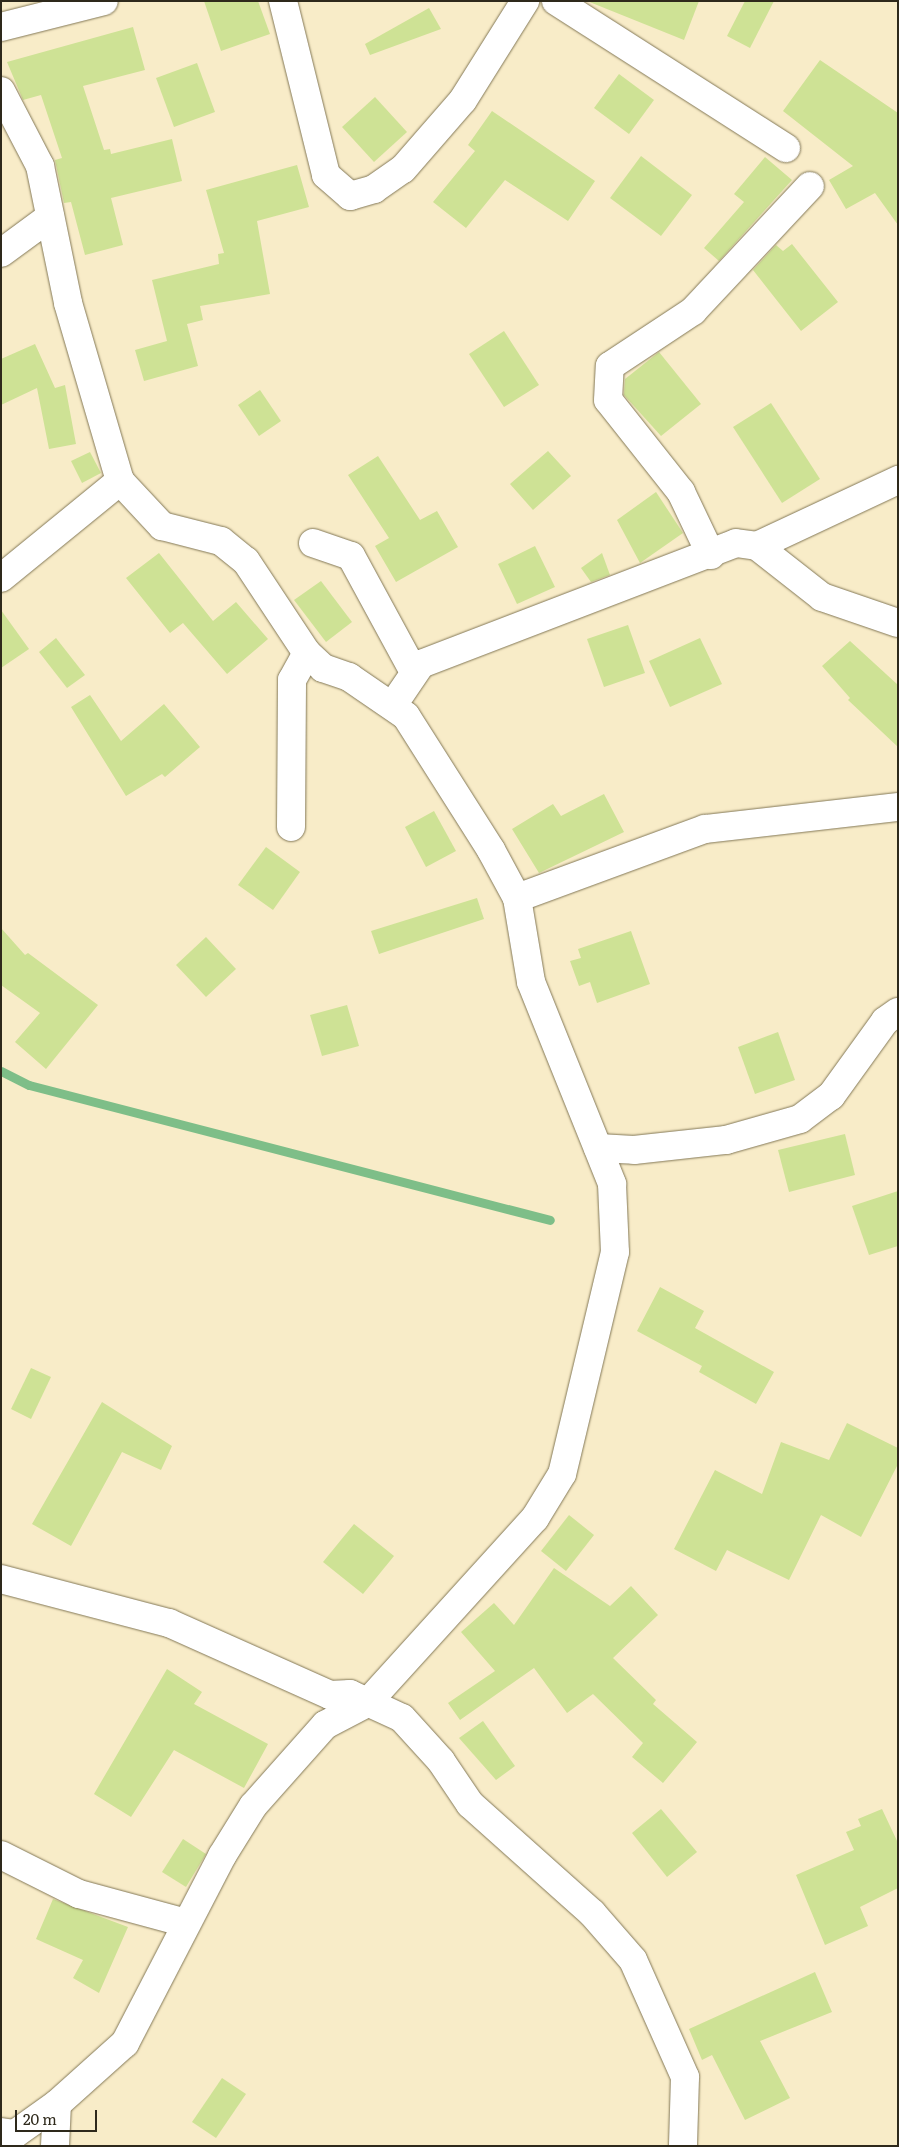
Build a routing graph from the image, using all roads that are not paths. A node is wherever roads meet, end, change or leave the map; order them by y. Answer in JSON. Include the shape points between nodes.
{"nodes":[{"id":1,"x":104,"y":1,"type":"edge"},
{"id":2,"x":282,"y":1,"type":"edge"},
{"id":3,"x":524,"y":1,"type":"edge"},
{"id":4,"x":556,"y":1,"type":"edge"},
{"id":5,"x":1,"y":27,"type":"edge"},
{"id":6,"x":1,"y":91,"type":"edge"},
{"id":7,"x":786,"y":148,"type":"dead end"},
{"id":8,"x":810,"y":186,"type":"dead end"},
{"id":9,"x":50,"y":217,"type":"junction"},
{"id":10,"x":1,"y":253,"type":"edge"},
{"id":11,"x":898,"y":480,"type":"edge"},
{"id":12,"x":120,"y":481,"type":"junction"},
{"id":13,"x":314,"y":543,"type":"dead end"},
{"id":14,"x":757,"y":546,"type":"junction"},
{"id":15,"x":710,"y":555,"type":"junction"},
{"id":16,"x":1,"y":578,"type":"edge"},
{"id":17,"x":898,"y":623,"type":"edge"},
{"id":18,"x":307,"y":653,"type":"junction"},
{"id":19,"x":414,"y":672,"type":"junction"},
{"id":20,"x":393,"y":705,"type":"junction"},
{"id":21,"x":898,"y":807,"type":"edge"},
{"id":22,"x":292,"y":827,"type":"dead end"},
{"id":23,"x":517,"y":898,"type":"junction"},
{"id":24,"x":898,"y":1012,"type":"edge"},
{"id":25,"x":598,"y":1148,"type":"junction"},
{"id":26,"x":1,"y":1579,"type":"edge"},
{"id":27,"x":367,"y":1703,"type":"junction"},
{"id":28,"x":1,"y":1855,"type":"edge"},
{"id":29,"x":186,"y":1923,"type":"junction"},
{"id":30,"x":57,"y":2104,"type":"junction"},
{"id":31,"x":1,"y":2132,"type":"edge"},
{"id":32,"x":55,"y":2146,"type":"edge"},
{"id":33,"x":682,"y":2146,"type":"edge"}],
"edges":[{"from":1,"to":5,"type":"street"},
{"from":2,"to":3,"type":"street","via":[[326,175],[350,196],[374,190],[403,169],[463,100]]},
{"from":4,"to":7,"type":"street"},
{"from":6,"to":9,"type":"street","via":[[40,166]]},
{"from":8,"to":15,"type":"street","via":[[693,311],[610,366],[608,400],[681,492]]},
{"from":9,"to":10,"type":"street"},
{"from":9,"to":12,"type":"street","via":[[68,303]]},
{"from":11,"to":14,"type":"street"},
{"from":12,"to":16,"type":"street"},
{"from":12,"to":18,"type":"street","via":[[162,526],[221,541],[246,561]]},
{"from":13,"to":19,"type":"street","via":[[350,556]]},
{"from":14,"to":15,"type":"street","via":[[736,543]]},
{"from":14,"to":17,"type":"street","via":[[822,597]]},
{"from":15,"to":19,"type":"street","via":[[422,664]]},
{"from":18,"to":20,"type":"street","via":[[323,668],[349,677]]},
{"from":18,"to":22,"type":"street","via":[[292,680]]},
{"from":19,"to":20,"type":"street"},
{"from":20,"to":23,"type":"street","via":[[406,716],[425,745]]},
{"from":21,"to":23,"type":"street","via":[[705,829]]},
{"from":23,"to":25,"type":"street","via":[[531,982]]},
{"from":24,"to":25,"type":"street","via":[[885,1021],[831,1096],[800,1119],[726,1140],[634,1150]]},
{"from":25,"to":27,"type":"street","via":[[612,1184],[614,1252],[562,1474],[535,1518]]},
{"from":26,"to":27,"type":"street","via":[[169,1623],[330,1695],[350,1694]]},
{"from":27,"to":29,"type":"street","via":[[325,1725],[253,1806]]},
{"from":27,"to":33,"type":"street","via":[[402,1718],[441,1761],[470,1804],[592,1913],[633,1960],[686,2077]]},
{"from":28,"to":29,"type":"street","via":[[79,1894]]},
{"from":29,"to":30,"type":"street","via":[[124,2043]]},
{"from":30,"to":31,"type":"street","via":[[15,2134]]},
{"from":30,"to":32,"type":"street"}]}
